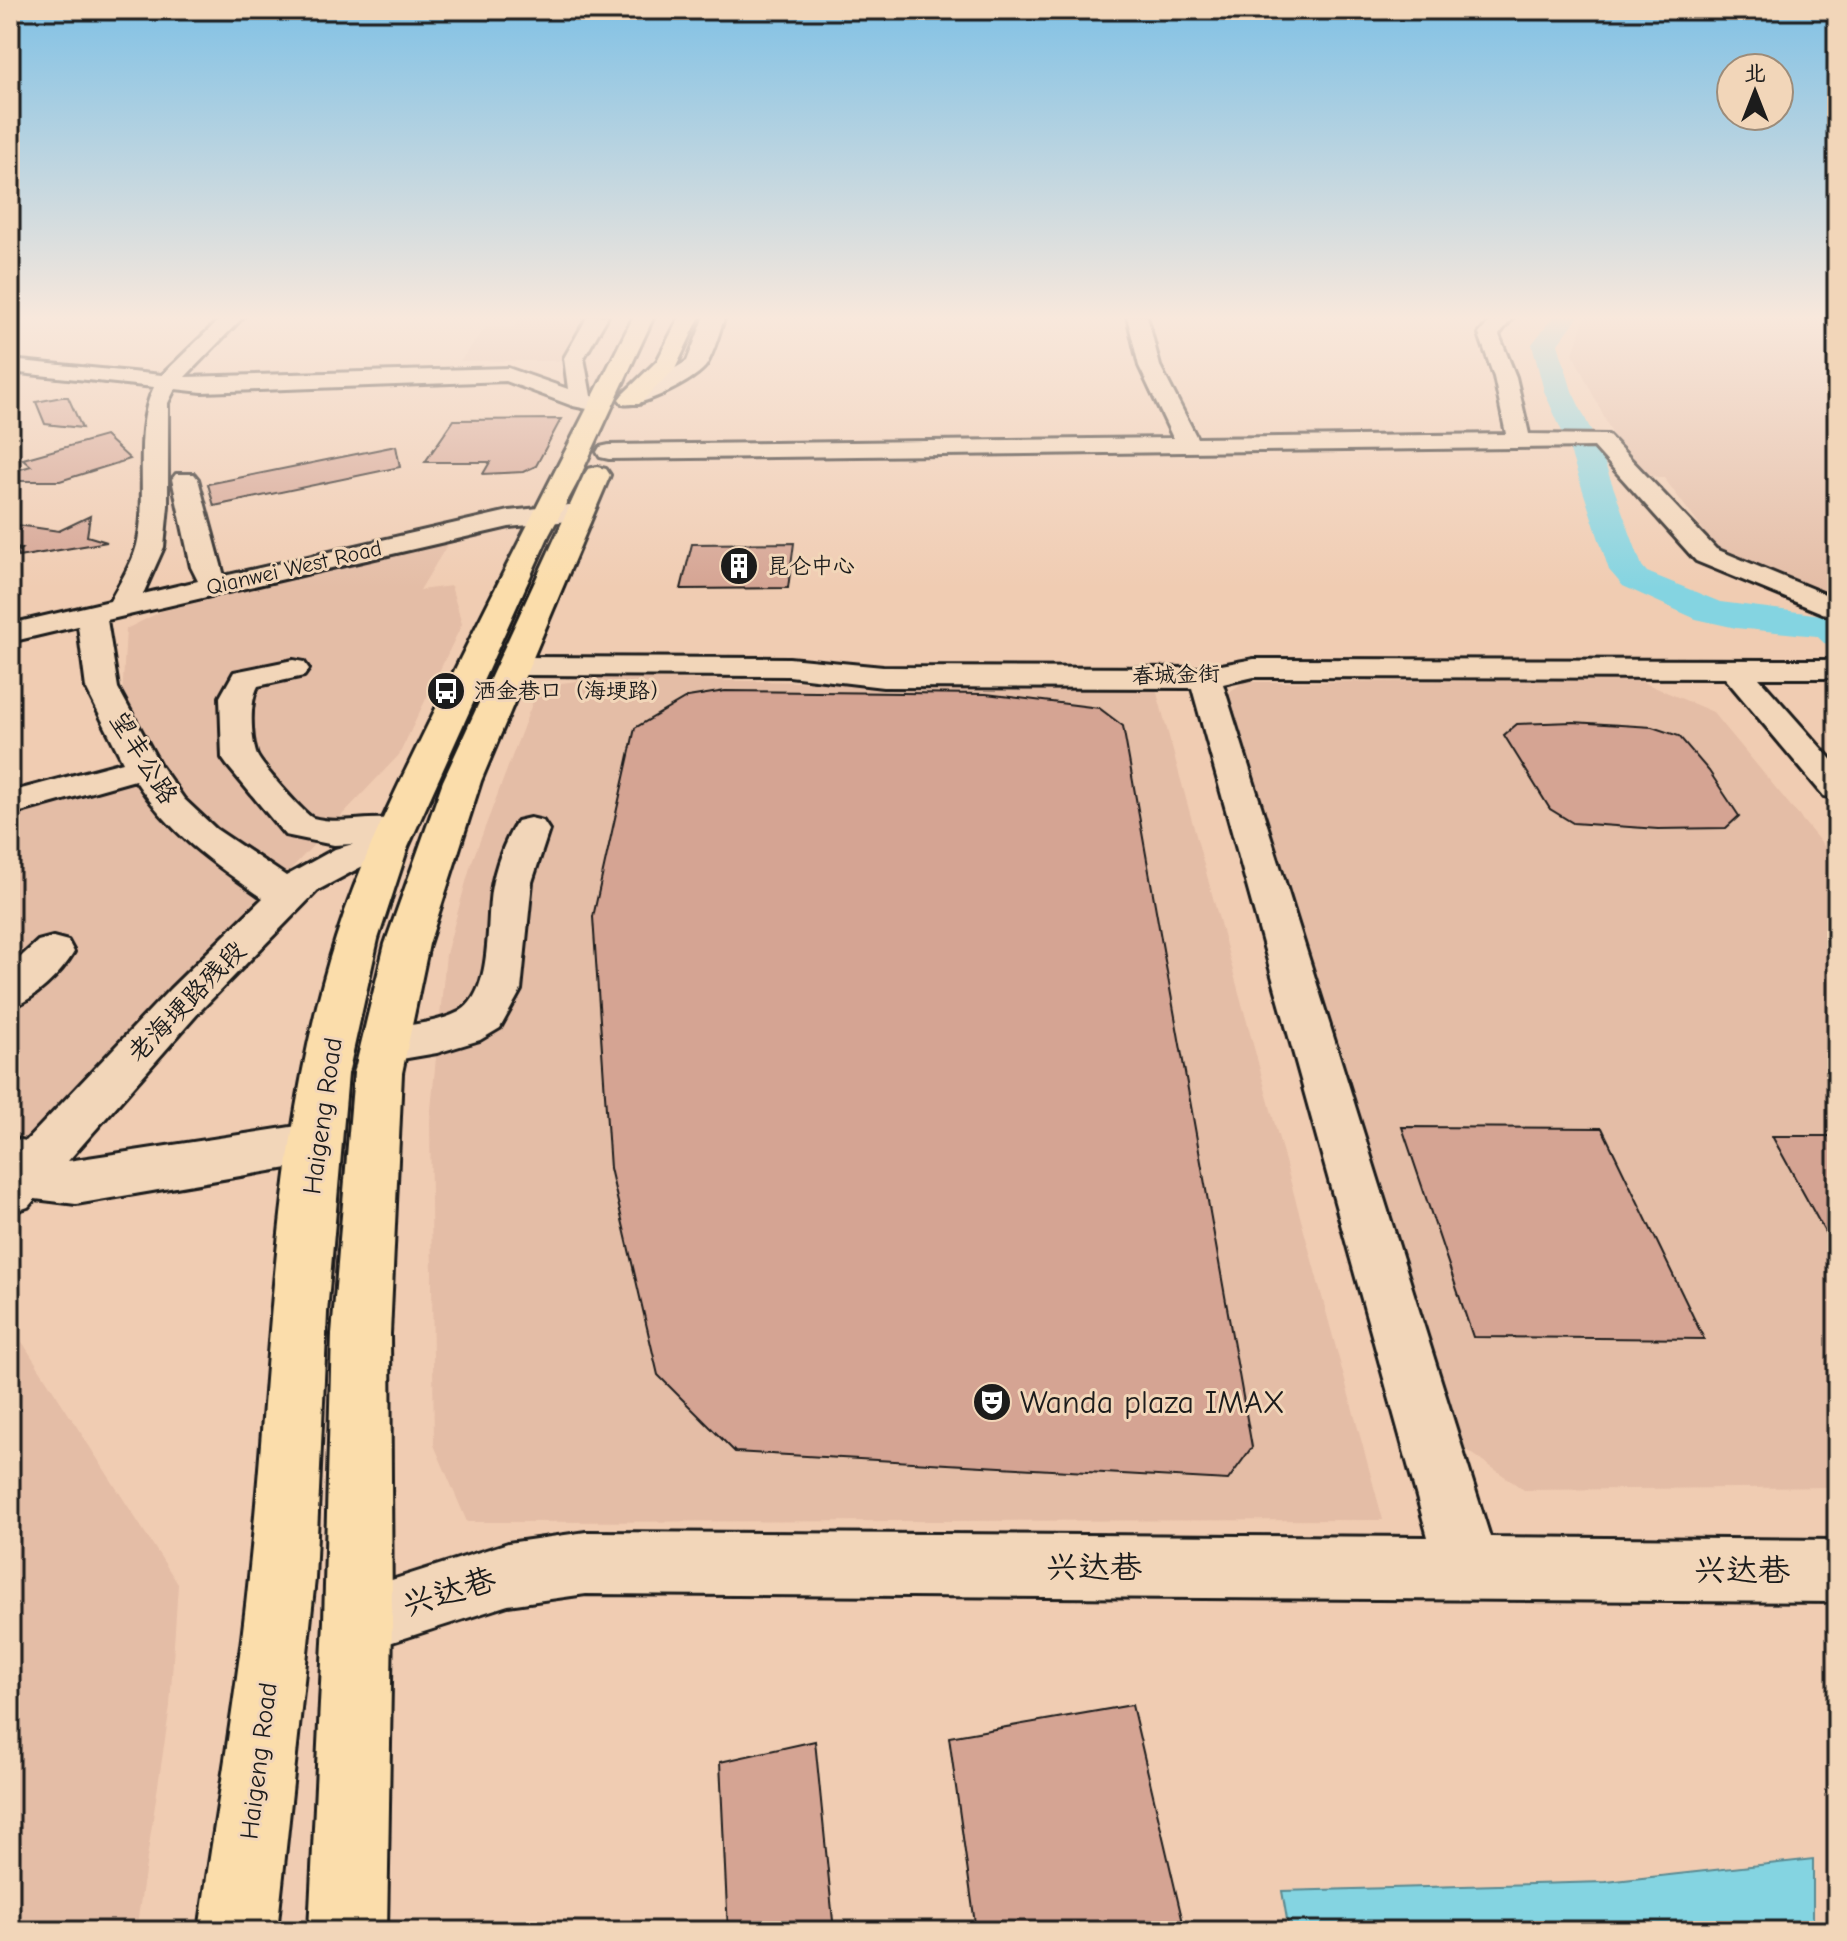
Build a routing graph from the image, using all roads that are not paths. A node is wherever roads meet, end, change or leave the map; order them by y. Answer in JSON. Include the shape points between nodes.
{"nodes":[{"id":1,"x":157,"y":407,"type":"edge"},
{"id":2,"x":594,"y":407,"type":"edge"},
{"id":3,"x":628,"y":407,"type":"edge"},
{"id":4,"x":1169,"y":407,"type":"edge"},
{"id":5,"x":1512,"y":407,"type":"edge"},
{"id":6,"x":1519,"y":440,"type":"junction"},
{"id":7,"x":1189,"y":445,"type":"junction"},
{"id":8,"x":609,"y":452,"type":"junction"},
{"id":9,"x":185,"y":479,"type":"dead end"},
{"id":10,"x":562,"y":512,"type":"junction"},
{"id":11,"x":215,"y":586,"type":"junction"},
{"id":12,"x":1837,"y":610,"type":"edge"},
{"id":13,"x":107,"y":611,"type":"junction"},
{"id":14,"x":10,"y":633,"type":"edge"},
{"id":15,"x":515,"y":666,"type":"junction"},
{"id":16,"x":1733,"y":668,"type":"junction"},
{"id":17,"x":293,"y":669,"type":"dead end"},
{"id":18,"x":1837,"y":669,"type":"edge"},
{"id":19,"x":1205,"y":678,"type":"junction"},
{"id":20,"x":143,"y":767,"type":"junction"},
{"id":21,"x":1837,"y":788,"type":"edge"},
{"id":22,"x":10,"y":804,"type":"edge"},
{"id":23,"x":530,"y":830,"type":"dead end"},
{"id":24,"x":392,"y":838,"type":"junction"},
{"id":25,"x":288,"y":897,"type":"junction"},
{"id":26,"x":53,"y":952,"type":"dead end"},
{"id":27,"x":10,"y":992,"type":"edge"},
{"id":28,"x":384,"y":1045,"type":"junction"},
{"id":29,"x":317,"y":1143,"type":"junction"},
{"id":30,"x":15,"y":1173,"type":"edge"},
{"id":31,"x":1469,"y":1570,"type":"junction"},
{"id":32,"x":1837,"y":1571,"type":"edge"},
{"id":33,"x":358,"y":1621,"type":"junction"},
{"id":34,"x":238,"y":1931,"type":"edge"},
{"id":35,"x":348,"y":1931,"type":"edge"}],
"edges":[{"from":1,"to":13,"type":"street","via":[[150,547]]},
{"from":2,"to":10,"type":"main road","name":"Haigeng Road","via":[[564,483]]},
{"from":3,"to":8,"type":"main road","name":"Haigeng Road"},
{"from":4,"to":7,"type":"street"},
{"from":5,"to":6,"type":"street"},
{"from":6,"to":7,"type":"street"},
{"from":6,"to":12,"type":"street","via":[[1600,440],[1706,555]]},
{"from":7,"to":8,"type":"street"},
{"from":8,"to":10,"type":"main road","name":"Haigeng Road"},
{"from":9,"to":11,"type":"street","via":[[205,567]]},
{"from":10,"to":11,"type":"street","name":"Qianwei West Road"},
{"from":10,"to":15,"type":"main road","name":"Haigeng Road"},
{"from":10,"to":24,"type":"main road","name":"Haigeng Road"},
{"from":11,"to":13,"type":"street","name":"Qianwei West Road"},
{"from":13,"to":14,"type":"street","name":"Qianwei West Road"},
{"from":13,"to":20,"type":"street","name":"望丰公路","via":[[102,688]]},
{"from":15,"to":19,"type":"street","name":"春城金街","via":[[789,667],[883,677]]},
{"from":15,"to":28,"type":"main road","name":"Haigeng Road","via":[[462,781],[426,882]]},
{"from":16,"to":18,"type":"street","name":"春城金街"},
{"from":16,"to":19,"type":"street","name":"春城金街","via":[[1254,668]]},
{"from":16,"to":21,"type":"street"},
{"from":17,"to":24,"type":"street","via":[[245,679],[236,697],[239,758],[298,827]]},
{"from":19,"to":31,"type":"street"},
{"from":20,"to":22,"type":"street"},
{"from":20,"to":25,"type":"street","name":"望丰公路","via":[[171,807],[203,838]]},
{"from":23,"to":28,"type":"street","via":[[511,890],[498,997],[484,1017],[451,1032]]},
{"from":24,"to":25,"type":"street","name":"老海埂路残段","via":[[304,881]]},
{"from":24,"to":29,"type":"main road","name":"Haigeng Road","via":[[357,939],[324,1074]]},
{"from":25,"to":30,"type":"street","name":"老海埂路残段"},
{"from":26,"to":27,"type":"street"},
{"from":28,"to":33,"type":"main road","name":"Haigeng Road","via":[[361,1334]]},
{"from":29,"to":30,"type":"street","via":[[76,1183]]},
{"from":29,"to":34,"type":"main road","name":"Haigeng Road","via":[[299,1313],[282,1579]]},
{"from":31,"to":32,"type":"street","name":"兴达巷"},
{"from":31,"to":33,"type":"street","name":"兴达巷","via":[[586,1563],[508,1574]]},
{"from":33,"to":35,"type":"main road","name":"Haigeng Road"}]}
